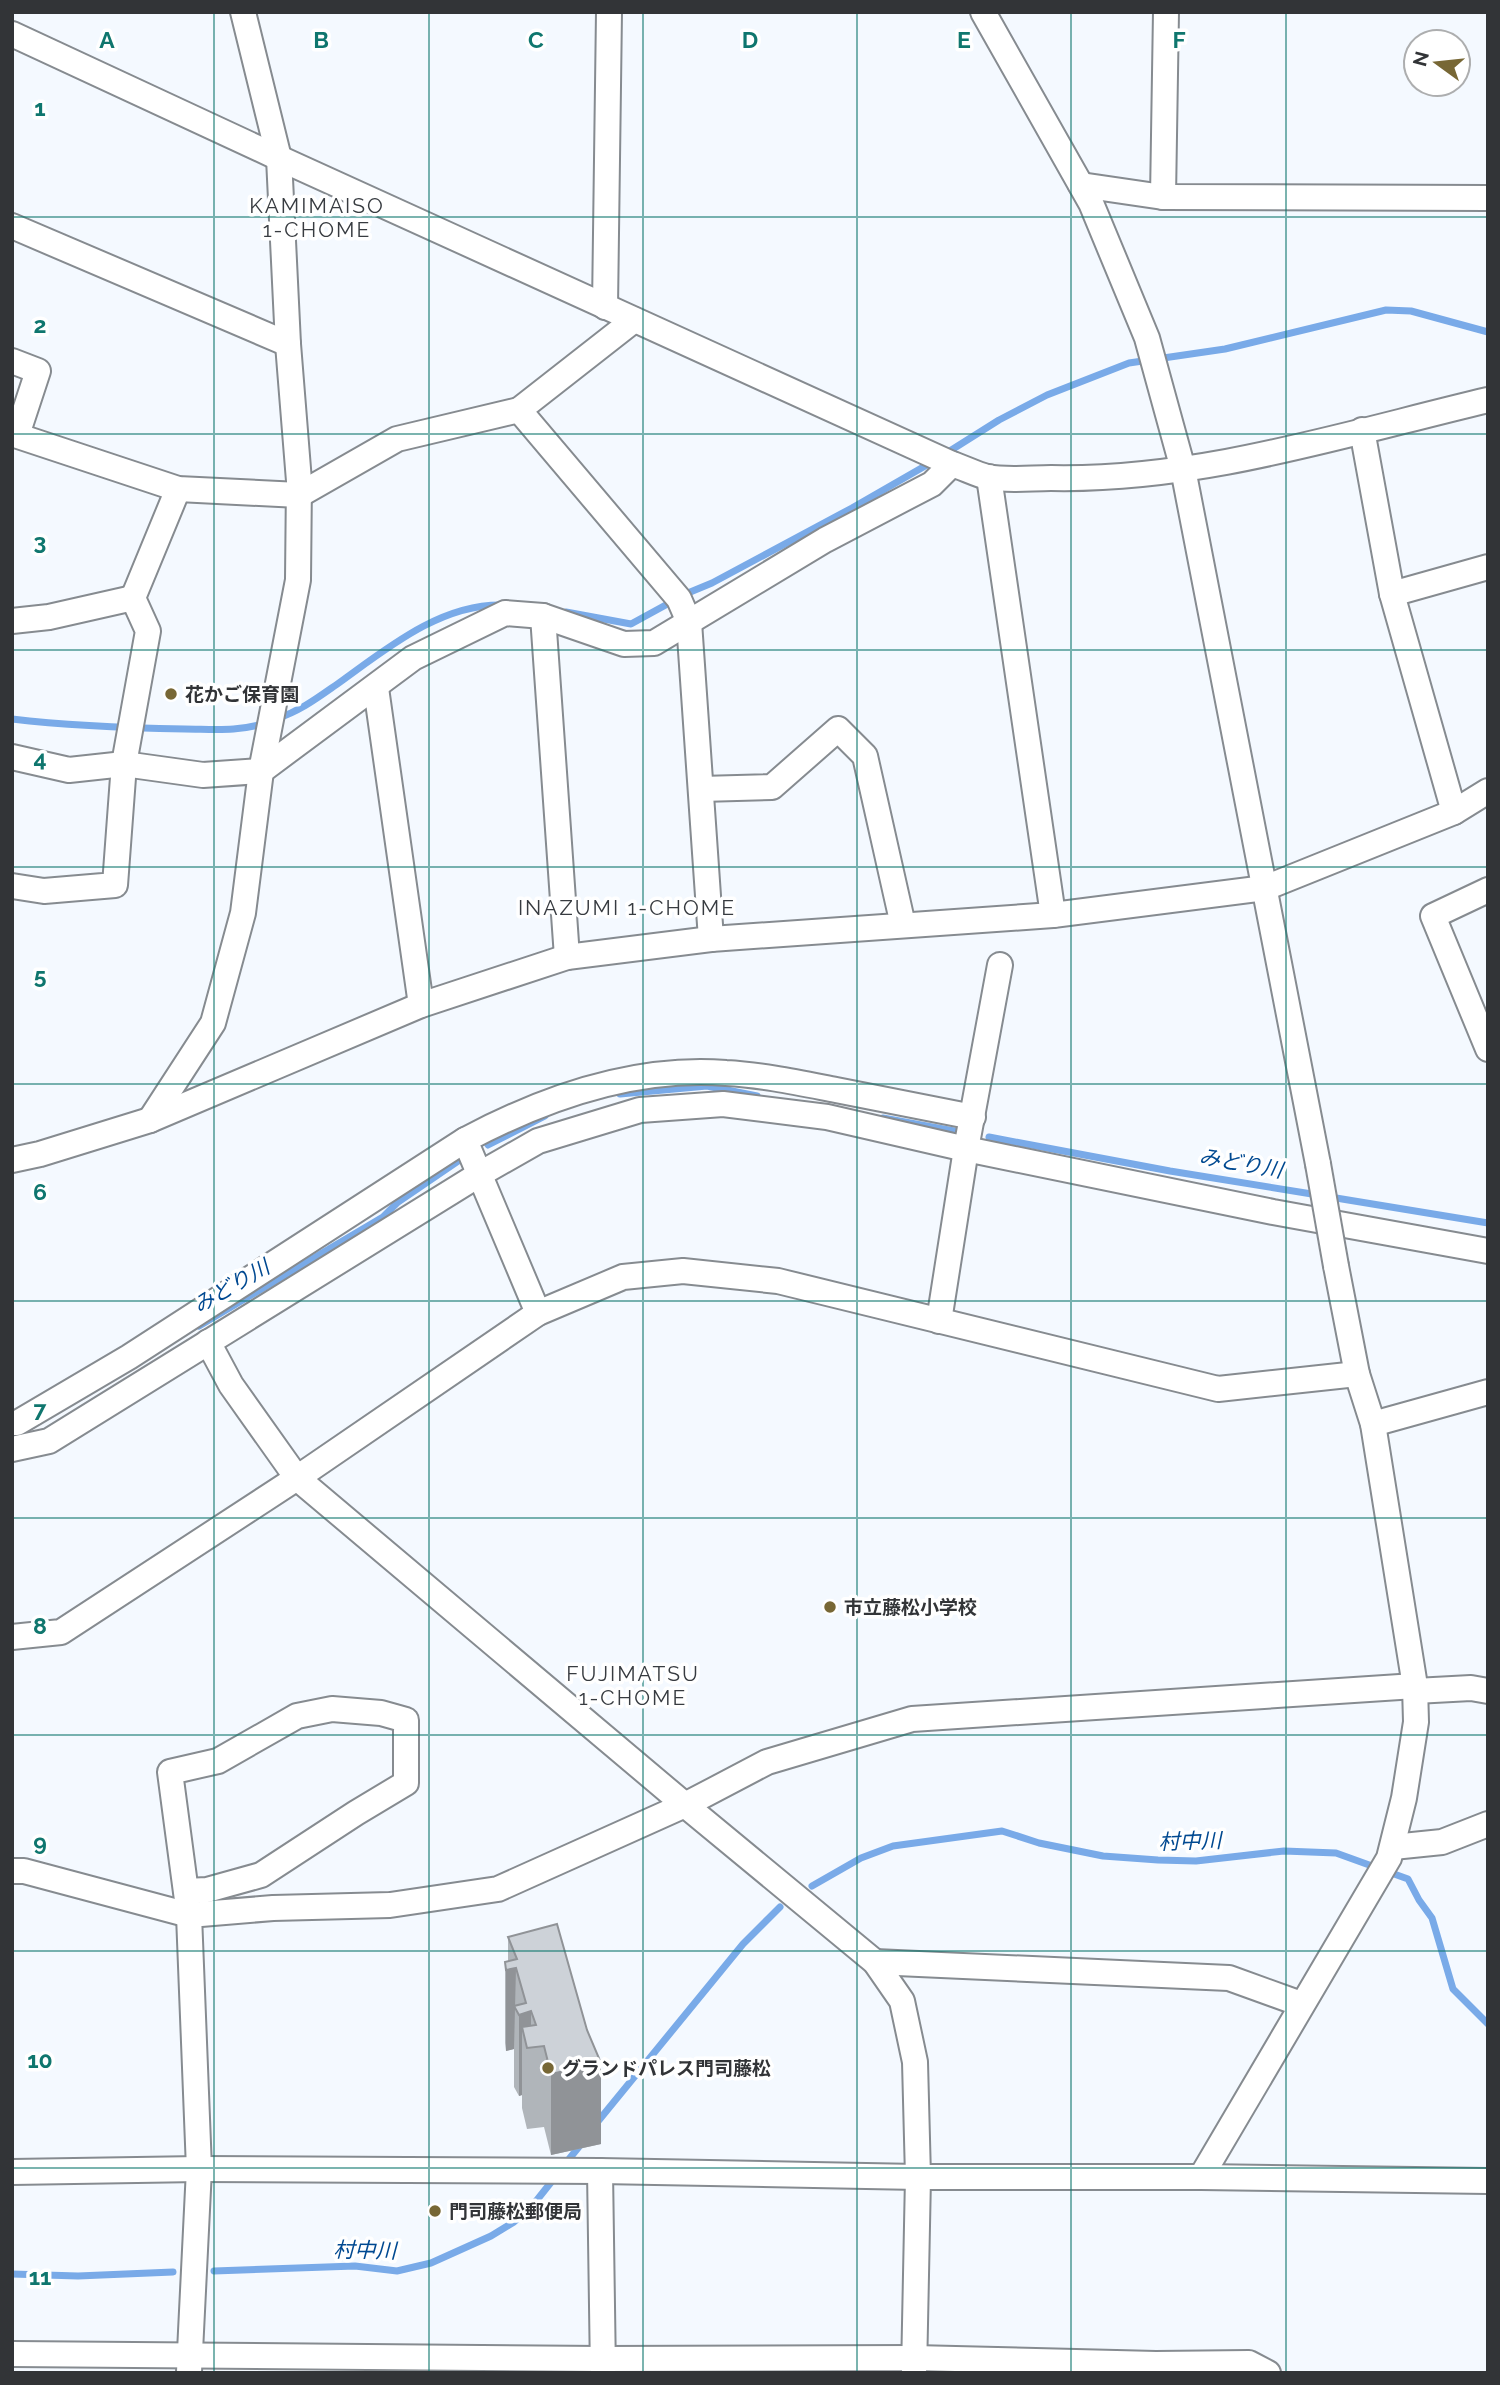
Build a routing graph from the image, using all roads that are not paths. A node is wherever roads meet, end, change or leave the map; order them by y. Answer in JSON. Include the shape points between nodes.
{"nodes":[{"id":1,"x":243,"y":12,"type":"edge"},
{"id":2,"x":609,"y":12,"type":"edge"},
{"id":3,"x":983,"y":12,"type":"edge"},
{"id":4,"x":1166,"y":12,"type":"edge"},
{"id":5,"x":12,"y":34,"type":"edge"},
{"id":6,"x":279,"y":158,"type":"junction"},
{"id":7,"x":1081,"y":185,"type":"junction"},
{"id":8,"x":1163,"y":197,"type":"junction"},
{"id":9,"x":1488,"y":198,"type":"edge"},
{"id":10,"x":12,"y":226,"type":"edge"},
{"id":11,"x":606,"y":307,"type":"junction"},
{"id":12,"x":634,"y":320,"type":"junction"},
{"id":13,"x":288,"y":344,"type":"junction"},
{"id":14,"x":12,"y":361,"type":"edge"},
{"id":15,"x":1488,"y":400,"type":"edge"},
{"id":16,"x":519,"y":410,"type":"junction"},
{"id":17,"x":1362,"y":430,"type":"junction"},
{"id":18,"x":15,"y":434,"type":"edge"},
{"id":19,"x":952,"y":464,"type":"junction"},
{"id":20,"x":1183,"y":469,"type":"junction"},
{"id":21,"x":989,"y":477,"type":"junction"},
{"id":22,"x":178,"y":489,"type":"junction"},
{"id":23,"x":299,"y":495,"type":"junction"},
{"id":24,"x":1488,"y":567,"type":"edge"},
{"id":25,"x":1392,"y":594,"type":"junction"},
{"id":26,"x":133,"y":598,"type":"junction"},
{"id":27,"x":543,"y":616,"type":"junction"},
{"id":28,"x":12,"y":621,"type":"edge"},
{"id":29,"x":689,"y":622,"type":"junction"},
{"id":30,"x":376,"y":688,"type":"junction"},
{"id":31,"x":12,"y":757,"type":"edge"},
{"id":32,"x":124,"y":764,"type":"junction"},
{"id":33,"x":261,"y":771,"type":"junction"},
{"id":34,"x":701,"y":789,"type":"junction"},
{"id":35,"x":1488,"y":791,"type":"edge"},
{"id":36,"x":1454,"y":813,"type":"junction"},
{"id":37,"x":12,"y":886,"type":"edge"},
{"id":38,"x":1265,"y":888,"type":"junction"},
{"id":39,"x":1488,"y":890,"type":"edge"},
{"id":40,"x":1053,"y":915,"type":"junction"},
{"id":41,"x":903,"y":925,"type":"junction"},
{"id":42,"x":711,"y":939,"type":"junction"},
{"id":43,"x":567,"y":957,"type":"junction"},
{"id":44,"x":1000,"y":965,"type":"dead end"},
{"id":45,"x":421,"y":1005,"type":"junction"},
{"id":46,"x":1488,"y":1049,"type":"edge"},
{"id":47,"x":973,"y":1117,"type":"junction"},
{"id":48,"x":150,"y":1119,"type":"junction"},
{"id":49,"x":465,"y":1140,"type":"junction"},
{"id":50,"x":965,"y":1149,"type":"junction"},
{"id":51,"x":12,"y":1160,"type":"edge"},
{"id":52,"x":480,"y":1174,"type":"junction"},
{"id":53,"x":1488,"y":1251,"type":"edge"},
{"id":54,"x":538,"y":1313,"type":"junction"},
{"id":55,"x":939,"y":1321,"type":"junction"},
{"id":56,"x":208,"y":1342,"type":"junction"},
{"id":57,"x":1357,"y":1374,"type":"junction"},
{"id":58,"x":1488,"y":1392,"type":"edge"},
{"id":59,"x":12,"y":1423,"type":"edge"},
{"id":60,"x":1373,"y":1424,"type":"junction"},
{"id":61,"x":12,"y":1449,"type":"edge"},
{"id":62,"x":297,"y":1478,"type":"junction"},
{"id":63,"x":12,"y":1637,"type":"edge"},
{"id":64,"x":1415,"y":1689,"type":"junction"},
{"id":65,"x":1488,"y":1691,"type":"edge"},
{"id":66,"x":685,"y":1805,"type":"junction"},
{"id":67,"x":1488,"y":1824,"type":"edge"},
{"id":68,"x":1391,"y":1852,"type":"junction"},
{"id":69,"x":12,"y":1871,"type":"edge"},
{"id":70,"x":186,"y":1891,"type":"junction"},
{"id":71,"x":189,"y":1915,"type":"junction"},
{"id":72,"x":875,"y":1962,"type":"junction"},
{"id":73,"x":1301,"y":2004,"type":"junction"},
{"id":74,"x":199,"y":2169,"type":"junction"},
{"id":75,"x":588,"y":2171,"type":"junction"},
{"id":76,"x":12,"y":2172,"type":"edge"},
{"id":77,"x":918,"y":2177,"type":"junction"},
{"id":78,"x":1200,"y":2177,"type":"junction"},
{"id":79,"x":1488,"y":2181,"type":"edge"},
{"id":80,"x":12,"y":2354,"type":"edge"},
{"id":81,"x":189,"y":2364,"type":"edge"},
{"id":82,"x":914,"y":2365,"type":"edge"},
{"id":83,"x":602,"y":2366,"type":"edge"},
{"id":84,"x":1268,"y":2373,"type":"edge"}],
"edges":[{"from":1,"to":6,"type":"street"},
{"from":2,"to":11,"type":"street"},
{"from":3,"to":7,"type":"street"},
{"from":4,"to":8,"type":"street"},
{"from":5,"to":6,"type":"street"},
{"from":6,"to":11,"type":"street"},
{"from":6,"to":13,"type":"street"},
{"from":7,"to":8,"type":"street"},
{"from":7,"to":20,"type":"street","via":[[1147,338]]},
{"from":8,"to":9,"type":"street"},
{"from":10,"to":13,"type":"street"},
{"from":11,"to":12,"type":"street"},
{"from":12,"to":16,"type":"street"},
{"from":12,"to":19,"type":"street"},
{"from":13,"to":23,"type":"street"},
{"from":14,"to":18,"type":"street","via":[[38,371]]},
{"from":15,"to":17,"type":"street"},
{"from":16,"to":23,"type":"street","via":[[397,439]]},
{"from":16,"to":29,"type":"street","via":[[678,599]]},
{"from":17,"to":20,"type":"street","via":[[1291,450]]},
{"from":17,"to":25,"type":"street"},
{"from":18,"to":22,"type":"street"},
{"from":19,"to":21,"type":"street"},
{"from":19,"to":29,"type":"street","via":[[932,484],[825,540]]},
{"from":20,"to":21,"type":"street","via":[[1088,479]]},
{"from":20,"to":38,"type":"street"},
{"from":21,"to":40,"type":"street"},
{"from":22,"to":23,"type":"street"},
{"from":22,"to":26,"type":"street"},
{"from":23,"to":33,"type":"street","via":[[298,580]]},
{"from":24,"to":25,"type":"street"},
{"from":25,"to":36,"type":"street"},
{"from":26,"to":28,"type":"street"},
{"from":26,"to":32,"type":"street","via":[[148,631]]},
{"from":27,"to":29,"type":"street","via":[[624,644],[654,643]]},
{"from":27,"to":30,"type":"street","via":[[505,613],[413,659]]},
{"from":27,"to":43,"type":"street"},
{"from":29,"to":34,"type":"street"},
{"from":30,"to":33,"type":"street"},
{"from":30,"to":45,"type":"street"},
{"from":31,"to":32,"type":"street","via":[[69,770]]},
{"from":32,"to":33,"type":"street","via":[[203,775]]},
{"from":32,"to":37,"type":"street","via":[[115,885],[44,891]]},
{"from":33,"to":48,"type":"street","via":[[243,913],[213,1023]]},
{"from":34,"to":41,"type":"street","via":[[772,787],[838,729],[865,756]]},
{"from":34,"to":42,"type":"street"},
{"from":35,"to":36,"type":"street"},
{"from":36,"to":38,"type":"street"},
{"from":38,"to":40,"type":"street"},
{"from":38,"to":57,"type":"street","bridge":true},
{"from":39,"to":46,"type":"street","via":[[1433,916]]},
{"from":40,"to":41,"type":"street"},
{"from":41,"to":42,"type":"street"},
{"from":42,"to":43,"type":"street"},
{"from":43,"to":45,"type":"street"},
{"from":44,"to":47,"type":"street"},
{"from":45,"to":48,"type":"street"},
{"from":47,"to":49,"type":"street","via":[[795,1082],[692,1073],[627,1079],[561,1097]]},
{"from":47,"to":50,"type":"street"},
{"from":48,"to":51,"type":"street"},
{"from":49,"to":52,"type":"street"},
{"from":49,"to":59,"type":"street","via":[[129,1357]]},
{"from":50,"to":52,"type":"street","via":[[827,1117],[723,1104],[640,1110],[538,1142]]},
{"from":50,"to":53,"type":"street"},
{"from":50,"to":55,"type":"street"},
{"from":52,"to":54,"type":"street"},
{"from":52,"to":56,"type":"street"},
{"from":54,"to":55,"type":"street","via":[[623,1277],[683,1271],[778,1281]]},
{"from":54,"to":62,"type":"street"},
{"from":55,"to":57,"type":"street","via":[[1218,1389]]},
{"from":56,"to":61,"type":"street","via":[[49,1441]]},
{"from":56,"to":62,"type":"street","via":[[231,1385]]},
{"from":57,"to":60,"type":"street"},
{"from":58,"to":60,"type":"street"},
{"from":60,"to":64,"type":"street"},
{"from":62,"to":63,"type":"street","via":[[61,1632]]},
{"from":62,"to":66,"type":"street"},
{"from":64,"to":65,"type":"street"},
{"from":64,"to":66,"type":"street","via":[[912,1719],[767,1762]]},
{"from":64,"to":68,"type":"street","via":[[1416,1722]]},
{"from":66,"to":71,"type":"street","via":[[498,1889],[390,1905]]},
{"from":66,"to":72,"type":"street"},
{"from":67,"to":68,"type":"street","via":[[1443,1842]]},
{"from":68,"to":73,"type":"street"},
{"from":69,"to":71,"type":"street"},
{"from":70,"to":70,"type":"street","via":[[170,1772],[218,1761],[296,1716],[332,1709],[406,1720],[406,1783],[261,1875]]},
{"from":70,"to":71,"type":"street"},
{"from":71,"to":74,"type":"street"},
{"from":72,"to":73,"type":"street","via":[[1229,1978]]},
{"from":72,"to":77,"type":"street","via":[[902,2001],[915,2062]]},
{"from":73,"to":78,"type":"street"},
{"from":74,"to":75,"type":"street"},
{"from":74,"to":76,"type":"street"},
{"from":74,"to":81,"type":"street"},
{"from":75,"to":77,"type":"street"},
{"from":75,"to":83,"type":"street"},
{"from":77,"to":78,"type":"street"},
{"from":77,"to":82,"type":"street"},
{"from":78,"to":79,"type":"street"},
{"from":80,"to":81,"type":"street"},
{"from":81,"to":83,"type":"street"},
{"from":82,"to":83,"type":"street"},
{"from":82,"to":84,"type":"street","via":[[1249,2363]]}]}
